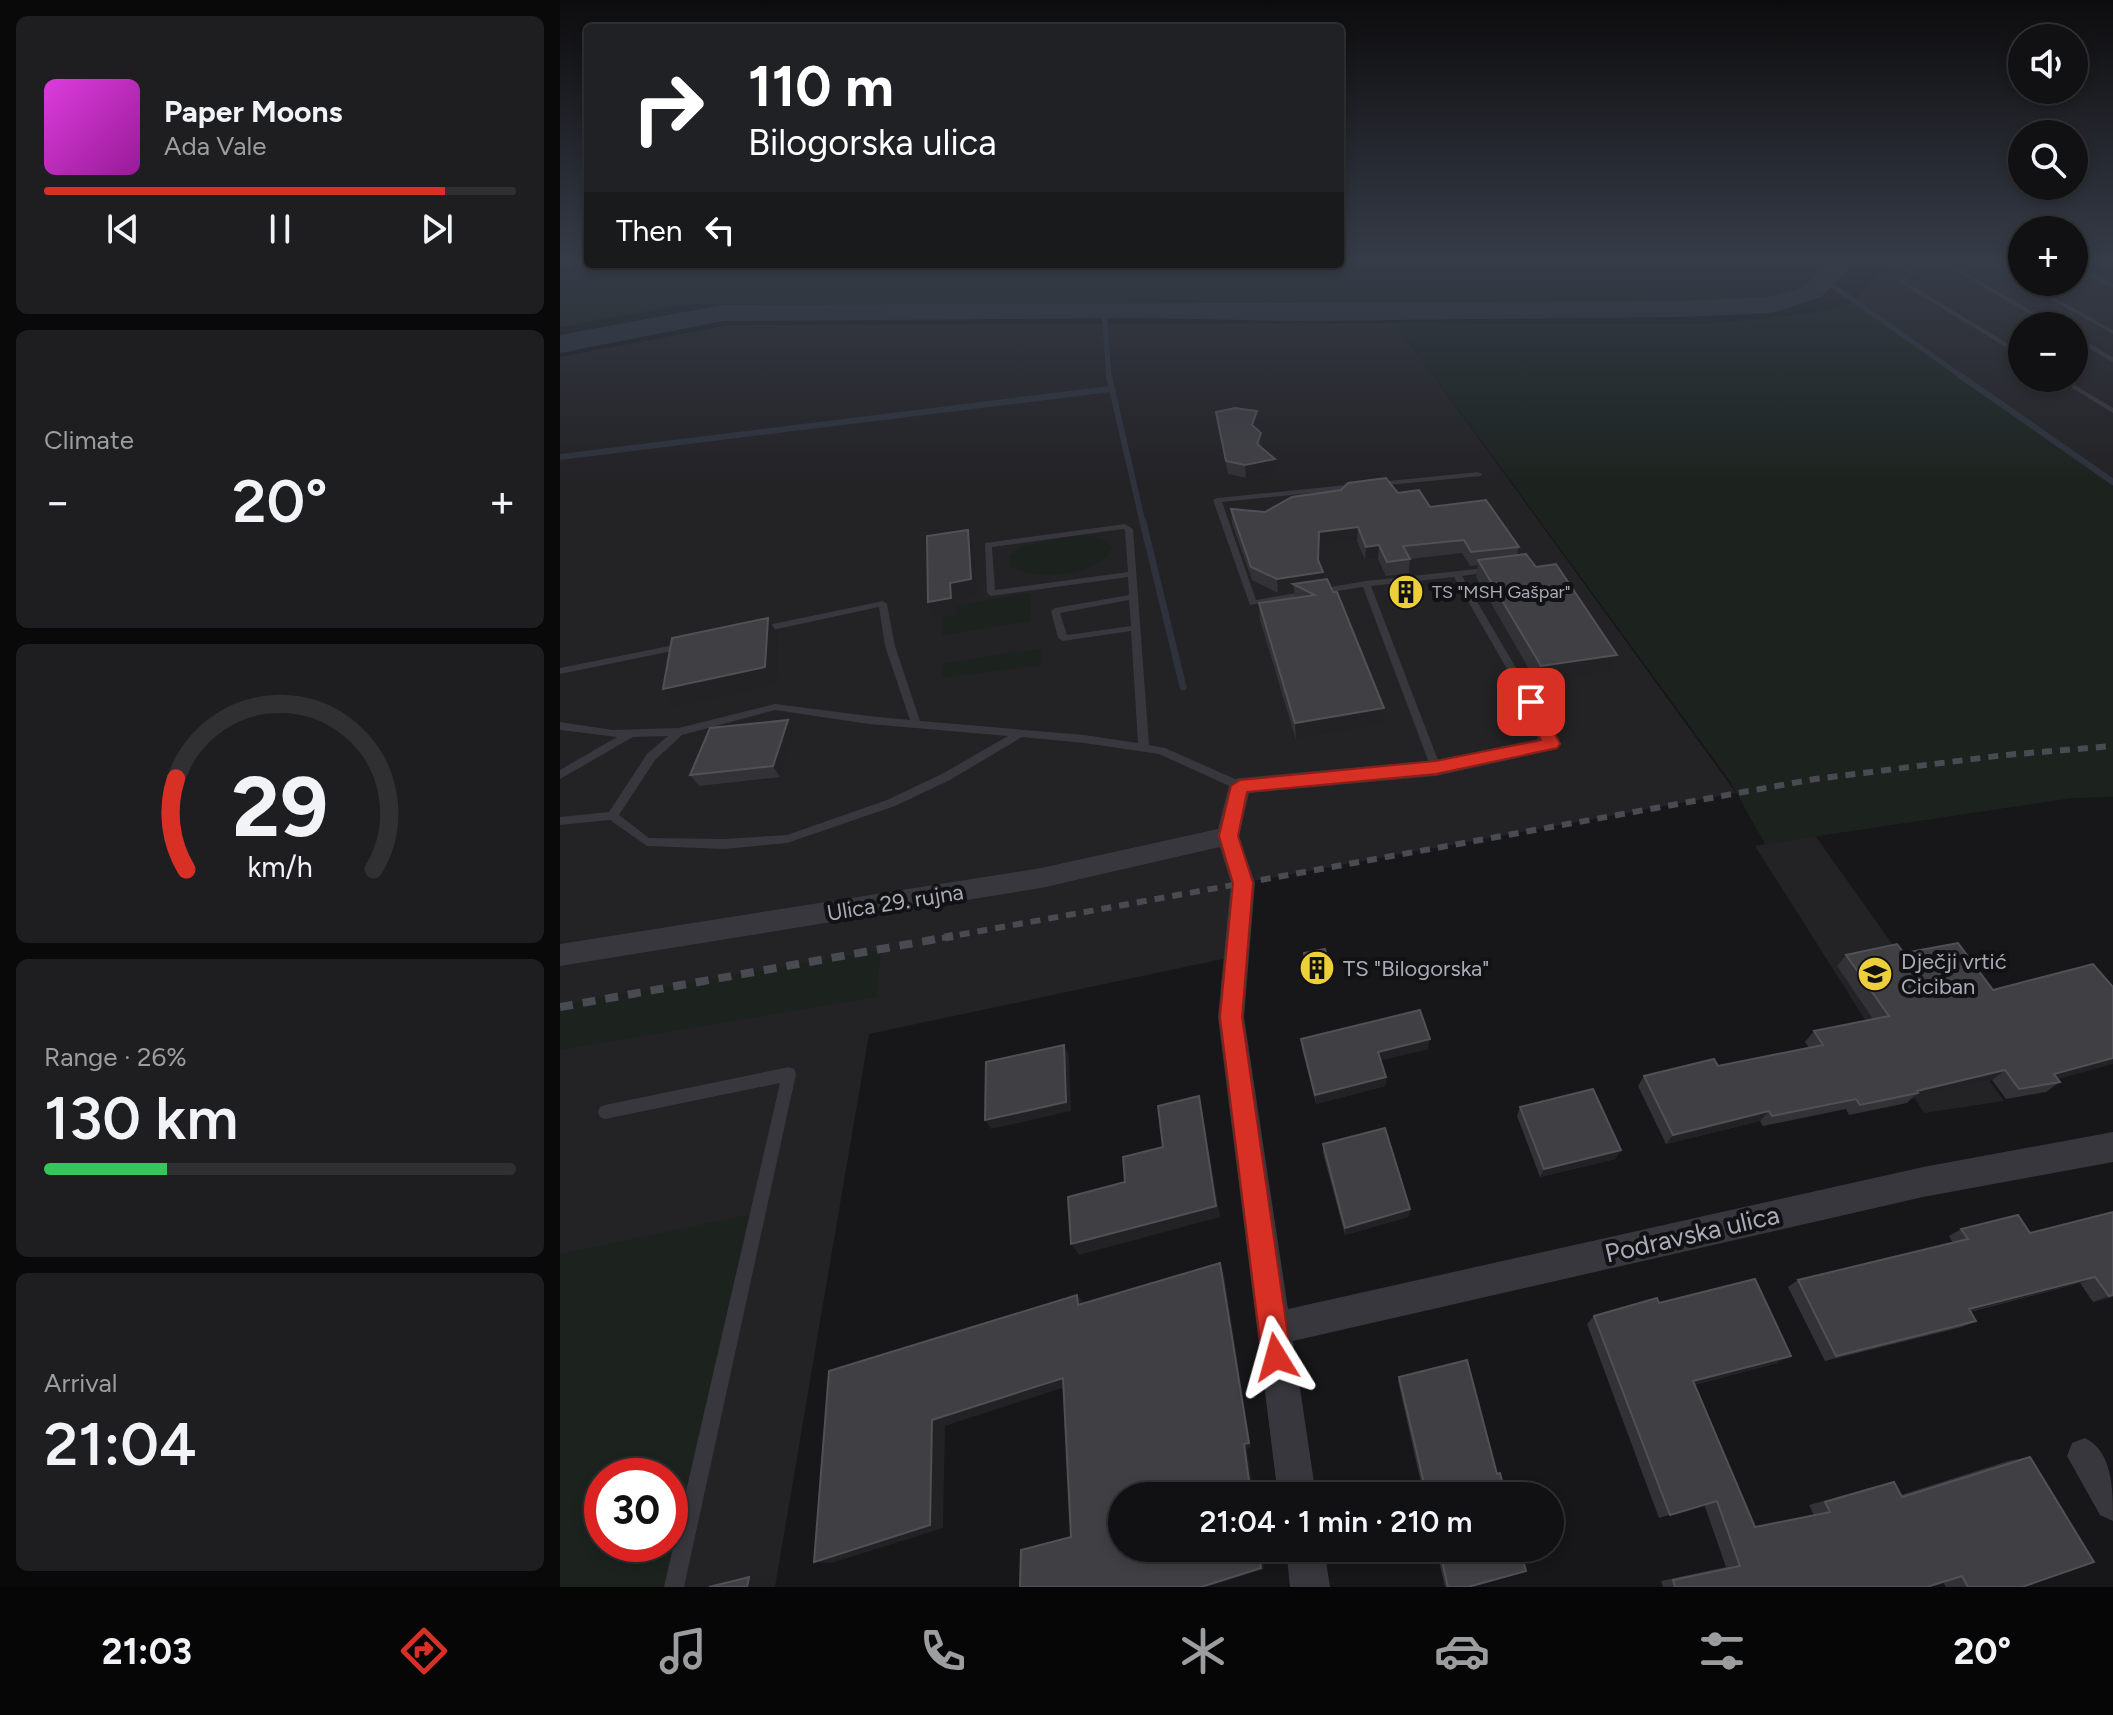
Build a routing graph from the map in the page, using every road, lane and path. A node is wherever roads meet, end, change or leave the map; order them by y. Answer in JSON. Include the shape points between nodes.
{"nodes":[{"id":1,"x":1988,"y":334,"type":"edge"},
{"id":2,"x":2088,"y":345,"type":"edge"},
{"id":3,"x":2008,"y":346,"type":"edge"},
{"id":4,"x":2113,"y":360,"type":"edge"},
{"id":5,"x":2082,"y":392,"type":"edge"},
{"id":6,"x":2113,"y":411,"type":"edge"},
{"id":7,"x":1478,"y":474,"type":"dead end"},
{"id":8,"x":1503,"y":568,"type":"edge"},
{"id":9,"x":1132,"y":574,"type":"junction"},
{"id":10,"x":1457,"y":574,"type":"junction"},
{"id":11,"x":1366,"y":584,"type":"junction"},
{"id":12,"x":1134,"y":597,"type":"junction"},
{"id":13,"x":1136,"y":628,"type":"junction"},
{"id":14,"x":744,"y":633,"type":"edge"},
{"id":15,"x":698,"y":642,"type":"edge"},
{"id":16,"x":560,"y":671,"type":"edge"},
{"id":17,"x":1531,"y":702,"type":"joint"},
{"id":18,"x":916,"y":724,"type":"junction"},
{"id":19,"x":560,"y":726,"type":"edge"},
{"id":20,"x":679,"y":732,"type":"junction"},
{"id":21,"x":1020,"y":733,"type":"junction"},
{"id":22,"x":632,"y":734,"type":"junction"},
{"id":23,"x":1144,"y":748,"type":"junction"},
{"id":24,"x":1436,"y":768,"type":"junction"},
{"id":25,"x":560,"y":775,"type":"edge"},
{"id":26,"x":1240,"y":786,"type":"junction"},
{"id":27,"x":612,"y":816,"type":"junction"},
{"id":28,"x":560,"y":821,"type":"edge"},
{"id":29,"x":1228,"y":836,"type":"junction"},
{"id":30,"x":560,"y":955,"type":"edge"},
{"id":31,"x":605,"y":1112,"type":"dead end"},
{"id":32,"x":2113,"y":1147,"type":"edge"},
{"id":33,"x":1272,"y":1329,"type":"junction"},
{"id":34,"x":2085,"y":1456,"type":"dead end"},
{"id":35,"x":1295,"y":1482,"type":"edge"},
{"id":36,"x":2113,"y":1502,"type":"edge"},
{"id":37,"x":1307,"y":1562,"type":"edge"},
{"id":38,"x":674,"y":1587,"type":"edge"},
{"id":39,"x":1310,"y":1587,"type":"edge"}],
"edges":[{"from":1,"to":3,"type":"lane"},
{"from":2,"to":4,"type":"lane"},
{"from":5,"to":6,"type":"lane"},
{"from":7,"to":11,"type":"lane","via":[[1217,500],[1253,603]]},
{"from":8,"to":10,"type":"lane"},
{"from":9,"to":9,"type":"lane","via":[[1125,526],[988,545],[991,593]]},
{"from":9,"to":12,"type":"lane"},
{"from":10,"to":11,"type":"lane"},
{"from":10,"to":17,"type":"lane"},
{"from":11,"to":24,"type":"lane"},
{"from":12,"to":13,"type":"lane"},
{"from":12,"to":13,"type":"lane","via":[[1055,611],[1063,638]]},
{"from":13,"to":23,"type":"lane"},
{"from":14,"to":18,"type":"lane","via":[[883,604],[890,646]]},
{"from":15,"to":16,"type":"lane"},
{"from":17,"to":24,"type":"street","via":[[1551,744]]},
{"from":18,"to":20,"type":"lane","via":[[775,707]]},
{"from":18,"to":21,"type":"lane"},
{"from":19,"to":22,"type":"lane"},
{"from":20,"to":22,"type":"lane"},
{"from":20,"to":27,"type":"lane","via":[[651,757]]},
{"from":21,"to":23,"type":"lane"},
{"from":21,"to":27,"type":"lane","via":[[891,803],[787,839],[647,842]]},
{"from":22,"to":25,"type":"lane"},
{"from":23,"to":26,"type":"lane"},
{"from":24,"to":26,"type":"street"},
{"from":26,"to":29,"type":"street"},
{"from":27,"to":28,"type":"lane"},
{"from":29,"to":30,"type":"street","name":"Ulica 29. rujna","via":[[1041,878]]},
{"from":29,"to":33,"type":"street","via":[[1243,883],[1231,1017]]},
{"from":31,"to":38,"type":"lane","via":[[789,1074]]},
{"from":32,"to":33,"type":"street","name":"Podravska ulica","via":[[1923,1182]]},
{"from":33,"to":35,"type":"street"},
{"from":34,"to":36,"type":"street"},
{"from":37,"to":39,"type":"street"}]}
